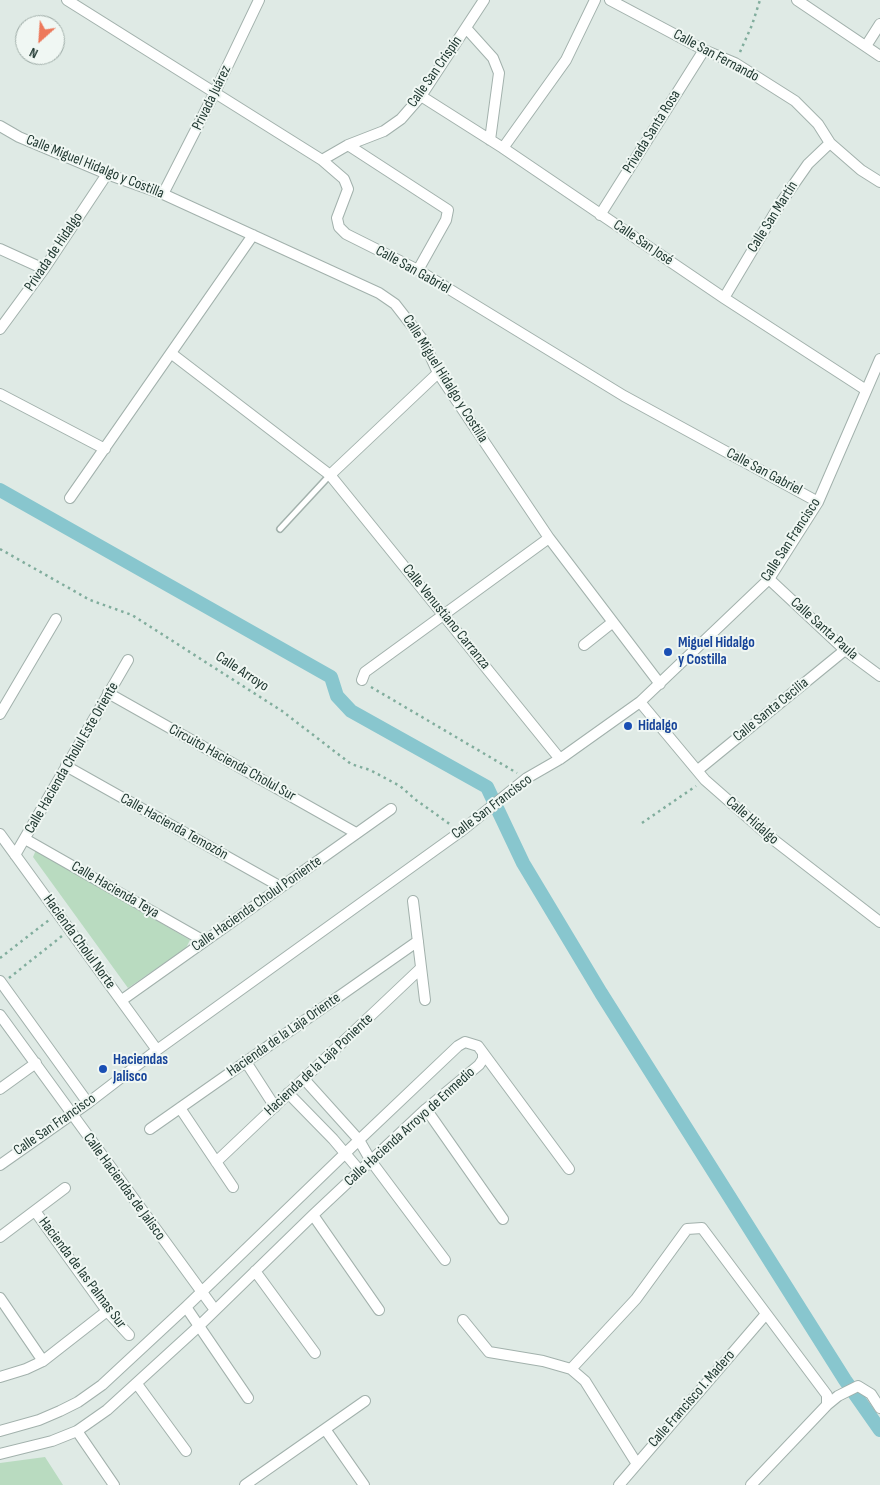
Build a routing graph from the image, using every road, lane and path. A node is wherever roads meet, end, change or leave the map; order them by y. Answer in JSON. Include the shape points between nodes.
{"nodes":[{"id":1,"x":67,"y":0,"type":"edge"},
{"id":2,"x":259,"y":0,"type":"edge"},
{"id":3,"x":484,"y":0,"type":"edge"},
{"id":4,"x":595,"y":0,"type":"edge"},
{"id":5,"x":610,"y":0,"type":"edge"},
{"id":6,"x":760,"y":0,"type":"edge"},
{"id":7,"x":797,"y":0,"type":"edge"},
{"id":8,"x":880,"y":24,"type":"edge"},
{"id":9,"x":466,"y":28,"type":"junction"},
{"id":10,"x":866,"y":46,"type":"junction"},
{"id":11,"x":704,"y":50,"type":"junction"},
{"id":12,"x":880,"y":56,"type":"edge"},
{"id":13,"x":735,"y":63,"type":"junction"},
{"id":14,"x":215,"y":92,"type":"junction"},
{"id":15,"x":421,"y":96,"type":"junction"},
{"id":16,"x":0,"y":126,"type":"edge"},
{"id":17,"x":490,"y":140,"type":"junction"},
{"id":18,"x":830,"y":143,"type":"junction"},
{"id":19,"x":348,"y":145,"type":"junction"},
{"id":20,"x":503,"y":148,"type":"junction"},
{"id":21,"x":322,"y":160,"type":"junction"},
{"id":22,"x":107,"y":174,"type":"junction"},
{"id":23,"x":880,"y":182,"type":"edge"},
{"id":24,"x":163,"y":194,"type":"junction"},
{"id":25,"x":600,"y":215,"type":"junction"},
{"id":26,"x":253,"y":235,"type":"junction"},
{"id":27,"x":0,"y":249,"type":"edge"},
{"id":28,"x":44,"y":269,"type":"junction"},
{"id":29,"x":418,"y":270,"type":"junction"},
{"id":30,"x":724,"y":298,"type":"junction"},
{"id":31,"x":0,"y":329,"type":"edge"},
{"id":32,"x":172,"y":354,"type":"junction"},
{"id":33,"x":880,"y":358,"type":"edge"},
{"id":34,"x":438,"y":373,"type":"junction"},
{"id":35,"x":866,"y":390,"type":"junction"},
{"id":36,"x":0,"y":394,"type":"edge"},
{"id":37,"x":105,"y":449,"type":"junction"},
{"id":38,"x":330,"y":475,"type":"junction"},
{"id":39,"x":70,"y":498,"type":"dead end"},
{"id":40,"x":818,"y":502,"type":"junction"},
{"id":41,"x":280,"y":529,"type":"dead end"},
{"id":42,"x":549,"y":538,"type":"junction"},
{"id":43,"x":0,"y":549,"type":"edge"},
{"id":44,"x":770,"y":579,"type":"junction"},
{"id":45,"x":444,"y":615,"type":"junction"},
{"id":46,"x":56,"y":619,"type":"dead end"},
{"id":47,"x":612,"y":622,"type":"junction"},
{"id":48,"x":584,"y":645,"type":"dead end"},
{"id":49,"x":845,"y":650,"type":"junction"},
{"id":50,"x":128,"y":660,"type":"dead end"},
{"id":51,"x":880,"y":676,"type":"edge"},
{"id":52,"x":362,"y":680,"type":"joint"},
{"id":53,"x":660,"y":684,"type":"junction"},
{"id":54,"x":108,"y":694,"type":"junction"},
{"id":55,"x":640,"y":702,"type":"junction"},
{"id":56,"x":0,"y":714,"type":"edge"},
{"id":57,"x":560,"y":760,"type":"junction"},
{"id":58,"x":66,"y":766,"type":"junction"},
{"id":59,"x":698,"y":770,"type":"junction"},
{"id":60,"x":527,"y":778,"type":"junction"},
{"id":61,"x":705,"y":780,"type":"junction"},
{"id":62,"x":391,"y":809,"type":"dead end"},
{"id":63,"x":642,"y":823,"type":"dead end"},
{"id":64,"x":460,"y":832,"type":"junction"},
{"id":65,"x":356,"y":833,"type":"junction"},
{"id":66,"x":0,"y":834,"type":"edge"},
{"id":67,"x":25,"y":839,"type":"junction"},
{"id":68,"x":15,"y":855,"type":"junction"},
{"id":69,"x":281,"y":887,"type":"junction"},
{"id":70,"x":413,"y":900,"type":"dead end"},
{"id":71,"x":58,"y":913,"type":"junction"},
{"id":72,"x":879,"y":918,"type":"edge"},
{"id":73,"x":70,"y":930,"type":"junction"},
{"id":74,"x":204,"y":941,"type":"junction"},
{"id":75,"x":418,"y":941,"type":"junction"},
{"id":76,"x":0,"y":958,"type":"edge"},
{"id":77,"x":421,"y":968,"type":"junction"},
{"id":78,"x":1,"y":982,"type":"edge"},
{"id":79,"x":122,"y":1000,"type":"junction"},
{"id":80,"x":425,"y":1000,"type":"dead end"},
{"id":81,"x":0,"y":1015,"type":"edge"},
{"id":82,"x":158,"y":1050,"type":"junction"},
{"id":83,"x":483,"y":1053,"type":"junction"},
{"id":84,"x":246,"y":1062,"type":"junction"},
{"id":85,"x":36,"y":1063,"type":"junction"},
{"id":86,"x":304,"y":1079,"type":"junction"},
{"id":87,"x":0,"y":1089,"type":"edge"},
{"id":88,"x":288,"y":1093,"type":"junction"},
{"id":89,"x":88,"y":1103,"type":"junction"},
{"id":90,"x":275,"y":1107,"type":"junction"},
{"id":91,"x":180,"y":1108,"type":"junction"},
{"id":92,"x":426,"y":1109,"type":"junction"},
{"id":93,"x":71,"y":1114,"type":"junction"},
{"id":94,"x":150,"y":1129,"type":"dead end"},
{"id":95,"x":358,"y":1140,"type":"junction"},
{"id":96,"x":346,"y":1153,"type":"junction"},
{"id":97,"x":371,"y":1161,"type":"junction"},
{"id":98,"x":216,"y":1162,"type":"junction"},
{"id":99,"x":0,"y":1165,"type":"edge"},
{"id":100,"x":569,"y":1169,"type":"dead end"},
{"id":101,"x":360,"y":1171,"type":"junction"},
{"id":102,"x":233,"y":1186,"type":"dead end"},
{"id":103,"x":64,"y":1188,"type":"dead end"},
{"id":104,"x":35,"y":1210,"type":"junction"},
{"id":105,"x":313,"y":1215,"type":"junction"},
{"id":106,"x":503,"y":1219,"type":"dead end"},
{"id":107,"x":0,"y":1237,"type":"edge"},
{"id":108,"x":445,"y":1260,"type":"dead end"},
{"id":109,"x":255,"y":1271,"type":"junction"},
{"id":110,"x":201,"y":1292,"type":"junction"},
{"id":111,"x":0,"y":1298,"type":"edge"},
{"id":112,"x":186,"y":1307,"type":"junction"},
{"id":113,"x":215,"y":1310,"type":"junction"},
{"id":114,"x":380,"y":1310,"type":"dead end"},
{"id":115,"x":107,"y":1312,"type":"junction"},
{"id":116,"x":766,"y":1314,"type":"junction"},
{"id":117,"x":463,"y":1320,"type":"dead end"},
{"id":118,"x":199,"y":1326,"type":"junction"},
{"id":119,"x":129,"y":1335,"type":"dead end"},
{"id":120,"x":315,"y":1353,"type":"dead end"},
{"id":121,"x":43,"y":1361,"type":"junction"},
{"id":122,"x":571,"y":1369,"type":"junction"},
{"id":123,"x":0,"y":1377,"type":"edge"},
{"id":124,"x":137,"y":1384,"type":"junction"},
{"id":125,"x":248,"y":1398,"type":"dead end"},
{"id":126,"x":365,"y":1401,"type":"dead end"},
{"id":127,"x":827,"y":1405,"type":"junction"},
{"id":128,"x":880,"y":1408,"type":"edge"},
{"id":129,"x":325,"y":1429,"type":"junction"},
{"id":130,"x":0,"y":1431,"type":"edge"},
{"id":131,"x":77,"y":1431,"type":"junction"},
{"id":132,"x":186,"y":1451,"type":"dead end"},
{"id":133,"x":0,"y":1454,"type":"edge"},
{"id":134,"x":636,"y":1464,"type":"junction"},
{"id":135,"x":114,"y":1485,"type":"edge"},
{"id":136,"x":246,"y":1485,"type":"edge"},
{"id":137,"x":364,"y":1485,"type":"edge"},
{"id":138,"x":619,"y":1485,"type":"edge"},
{"id":139,"x":751,"y":1485,"type":"edge"}],
"edges":[{"from":1,"to":14,"type":"street","name":"Calle San Gabriel"},
{"from":2,"to":14,"type":"street","name":"Privada Juárez"},
{"from":3,"to":9,"type":"street","name":"Calle San Crispín"},
{"from":4,"to":20,"type":"street","via":[[566,60]]},
{"from":5,"to":11,"type":"street","name":"Calle San Fernando"},
{"from":6,"to":13,"type":"path"},
{"from":7,"to":10,"type":"street"},
{"from":8,"to":10,"type":"street"},
{"from":9,"to":15,"type":"street","name":"Calle San Crispín"},
{"from":9,"to":17,"type":"street","via":[[493,58],[499,73]]},
{"from":10,"to":12,"type":"street"},
{"from":11,"to":13,"type":"street","name":"Calle San Fernando"},
{"from":11,"to":25,"type":"street","name":"Privada Santa Rosa"},
{"from":13,"to":18,"type":"street","name":"Calle San Fernando","via":[[795,101],[818,124]]},
{"from":14,"to":21,"type":"street","name":"Calle San Gabriel"},
{"from":14,"to":24,"type":"street","name":"Privada Juárez"},
{"from":15,"to":17,"type":"street","name":"Calle San José"},
{"from":15,"to":19,"type":"street","name":"Calle San Crispín","via":[[384,131]]},
{"from":16,"to":22,"type":"street","name":"Calle Miguel Hidalgo y Costilla"},
{"from":17,"to":20,"type":"street","name":"Calle San José"},
{"from":18,"to":23,"type":"street","name":"Calle San Fernando"},
{"from":18,"to":30,"type":"street","name":"Calle San Martín","via":[[796,180]]},
{"from":19,"to":21,"type":"street","name":"Calle San Crispín"},
{"from":19,"to":29,"type":"street","via":[[448,210],[446,220]]},
{"from":20,"to":25,"type":"street","name":"Calle San José"},
{"from":21,"to":29,"type":"street","name":"Calle San Gabriel","via":[[344,179],[348,190],[337,218],[339,227],[346,234]]},
{"from":22,"to":24,"type":"street","name":"Calle Miguel Hidalgo y Costilla"},
{"from":22,"to":28,"type":"street","name":"Privada de Hidalgo"},
{"from":24,"to":26,"type":"street","name":"Calle Miguel Hidalgo y Costilla"},
{"from":25,"to":30,"type":"street","name":"Calle San José"},
{"from":26,"to":32,"type":"street"},
{"from":26,"to":34,"type":"street","name":"Calle Miguel Hidalgo y Costilla","via":[[379,293],[395,304],[423,340]]},
{"from":27,"to":28,"type":"street"},
{"from":28,"to":31,"type":"street","name":"Privada de Hidalgo"},
{"from":29,"to":40,"type":"street","name":"Calle San Gabriel","via":[[624,396]]},
{"from":30,"to":35,"type":"street","name":"Calle San José"},
{"from":32,"to":37,"type":"street"},
{"from":32,"to":38,"type":"street","name":"Calle Venustiano Carranza"},
{"from":33,"to":35,"type":"street","name":"Calle San Francisco"},
{"from":34,"to":38,"type":"street"},
{"from":34,"to":42,"type":"street","name":"Calle Miguel Hidalgo y Costilla"},
{"from":35,"to":40,"type":"street","name":"Calle San Francisco"},
{"from":36,"to":37,"type":"street"},
{"from":37,"to":39,"type":"street"},
{"from":38,"to":41,"type":"lane"},
{"from":38,"to":45,"type":"street","name":"Calle Venustiano Carranza"},
{"from":40,"to":44,"type":"street","name":"Calle San Francisco"},
{"from":42,"to":45,"type":"street"},
{"from":42,"to":47,"type":"street","name":"Calle Miguel Hidalgo y Costilla"},
{"from":43,"to":64,"type":"path","name":"Calle Arroyo","via":[[90,600],[132,615],[282,711],[351,764],[400,786]]},
{"from":44,"to":49,"type":"street","name":"Calle Santa Paula"},
{"from":44,"to":53,"type":"street","name":"Calle San Francisco"},
{"from":45,"to":52,"type":"street","via":[[365,672]]},
{"from":45,"to":57,"type":"street","name":"Calle Venustiano Carranza"},
{"from":46,"to":56,"type":"street"},
{"from":47,"to":48,"type":"street"},
{"from":47,"to":53,"type":"street","name":"Calle Miguel Hidalgo y Costilla"},
{"from":49,"to":51,"type":"street","name":"Calle Santa Paula"},
{"from":49,"to":59,"type":"street","name":"Calle Santa Cecilia"},
{"from":50,"to":54,"type":"street","name":"Calle Hacienda Cholul Este Oriente"},
{"from":52,"to":60,"type":"path"},
{"from":53,"to":55,"type":"street","name":"Calle San Francisco"},
{"from":54,"to":58,"type":"street","name":"Calle Hacienda Cholul Este Oriente"},
{"from":54,"to":65,"type":"street","name":"Circuito Hacienda Cholul Sur"},
{"from":55,"to":57,"type":"street","name":"Calle San Francisco"},
{"from":55,"to":59,"type":"street","name":"Calle Hidalgo"},
{"from":57,"to":60,"type":"street","name":"Calle San Francisco"},
{"from":58,"to":67,"type":"street","name":"Calle Hacienda Cholul Este Oriente"},
{"from":58,"to":69,"type":"street","name":"Calle Hacienda Temozón"},
{"from":59,"to":61,"type":"street","name":"Calle Hidalgo"},
{"from":60,"to":64,"type":"street","name":"Calle San Francisco"},
{"from":61,"to":63,"type":"path"},
{"from":61,"to":72,"type":"street","name":"Calle Hidalgo","via":[[770,838]]},
{"from":62,"to":65,"type":"street","name":"Calle Hacienda Cholul Poniente"},
{"from":64,"to":82,"type":"street","name":"Calle San Francisco"},
{"from":65,"to":69,"type":"street","name":"Calle Hacienda Cholul Poniente"},
{"from":66,"to":68,"type":"street","name":"Hacienda Cholul Norte"},
{"from":67,"to":68,"type":"street","name":"Calle Hacienda Cholul Este Oriente"},
{"from":67,"to":74,"type":"street","name":"Calle Hacienda Teya"},
{"from":68,"to":71,"type":"street","name":"Hacienda Cholul Norte"},
{"from":69,"to":74,"type":"street","name":"Calle Hacienda Cholul Poniente"},
{"from":70,"to":75,"type":"street"},
{"from":71,"to":73,"type":"street","name":"Hacienda Cholul Norte"},
{"from":71,"to":76,"type":"path"},
{"from":73,"to":78,"type":"path"},
{"from":73,"to":79,"type":"street","name":"Hacienda Cholul Norte"},
{"from":74,"to":79,"type":"street","name":"Calle Hacienda Cholul Poniente"},
{"from":75,"to":77,"type":"street"},
{"from":75,"to":84,"type":"street","name":"Hacienda de la Laja Oriente"},
{"from":77,"to":80,"type":"street"},
{"from":77,"to":86,"type":"street","name":"Hacienda de la Laja Poniente"},
{"from":78,"to":89,"type":"street"},
{"from":79,"to":82,"type":"street","name":"Hacienda Cholul Norte"},
{"from":81,"to":85,"type":"street","name":"Calle Haciendas de Jalisco"},
{"from":82,"to":89,"type":"street","name":"Calle San Francisco"},
{"from":83,"to":92,"type":"street","name":"Calle Hacienda Arroyo de Enmedio","via":[[479,1065]]},
{"from":83,"to":95,"type":"street","name":"Calle Hacienda Arroyo de Enmedio","via":[[472,1042],[458,1046]]},
{"from":83,"to":100,"type":"street"},
{"from":84,"to":90,"type":"street"},
{"from":84,"to":91,"type":"street","name":"Hacienda de la Laja Oriente"},
{"from":85,"to":87,"type":"street"},
{"from":85,"to":93,"type":"street","name":"Calle Haciendas de Jalisco"},
{"from":86,"to":88,"type":"street","name":"Hacienda de la Laja Poniente"},
{"from":86,"to":95,"type":"street"},
{"from":88,"to":90,"type":"street","name":"Hacienda de la Laja Poniente"},
{"from":88,"to":96,"type":"street"},
{"from":89,"to":93,"type":"street","name":"Calle San Francisco"},
{"from":90,"to":98,"type":"street","name":"Hacienda de la Laja Poniente"},
{"from":91,"to":94,"type":"street","name":"Hacienda de la Laja Oriente"},
{"from":91,"to":98,"type":"street"},
{"from":92,"to":97,"type":"street","name":"Calle Hacienda Arroyo de Enmedio"},
{"from":92,"to":106,"type":"street"},
{"from":93,"to":99,"type":"street","name":"Calle San Francisco"},
{"from":93,"to":110,"type":"street","name":"Calle Haciendas de Jalisco"},
{"from":95,"to":96,"type":"street","name":"Calle Hacienda Arroyo de Enmedio"},
{"from":95,"to":97,"type":"street"},
{"from":96,"to":101,"type":"street"},
{"from":96,"to":110,"type":"street","name":"Calle Hacienda Arroyo de Enmedio"},
{"from":97,"to":101,"type":"street","name":"Calle Hacienda Arroyo de Enmedio"},
{"from":97,"to":108,"type":"street"},
{"from":98,"to":102,"type":"street"},
{"from":101,"to":105,"type":"street","name":"Calle Hacienda Arroyo de Enmedio"},
{"from":103,"to":104,"type":"street"},
{"from":104,"to":107,"type":"street"},
{"from":104,"to":115,"type":"street","name":"Hacienda de las Palmas Sur"},
{"from":105,"to":109,"type":"street","name":"Calle Hacienda Arroyo de Enmedio"},
{"from":105,"to":114,"type":"street"},
{"from":109,"to":113,"type":"street","name":"Calle Hacienda Arroyo de Enmedio"},
{"from":109,"to":120,"type":"street"},
{"from":110,"to":112,"type":"street","name":"Calle Hacienda Arroyo de Enmedio"},
{"from":110,"to":113,"type":"street","name":"Calle Haciendas de Jalisco"},
{"from":111,"to":121,"type":"street"},
{"from":112,"to":118,"type":"street"},
{"from":112,"to":130,"type":"street","name":"Calle Hacienda Arroyo de Enmedio","via":[[102,1385],[78,1402],[39,1420]]},
{"from":113,"to":118,"type":"street","name":"Calle Hacienda Arroyo de Enmedio"},
{"from":115,"to":119,"type":"street","name":"Hacienda de las Palmas Sur"},
{"from":115,"to":121,"type":"street"},
{"from":116,"to":122,"type":"street","via":[[702,1228],[687,1229],[636,1299]]},
{"from":116,"to":127,"type":"street","via":[[827,1396]]},
{"from":116,"to":134,"type":"street","name":"Calle Francisco I. Madero"},
{"from":117,"to":122,"type":"street","via":[[489,1352]]},
{"from":118,"to":124,"type":"street","name":"Calle Hacienda Arroyo de Enmedio"},
{"from":118,"to":125,"type":"street"},
{"from":121,"to":123,"type":"street"},
{"from":122,"to":134,"type":"street","via":[[585,1381]]},
{"from":124,"to":131,"type":"street","name":"Calle Hacienda Arroyo de Enmedio"},
{"from":124,"to":132,"type":"street"},
{"from":126,"to":129,"type":"street"},
{"from":127,"to":128,"type":"street","via":[[858,1386],[870,1394]]},
{"from":127,"to":139,"type":"street"},
{"from":129,"to":136,"type":"street"},
{"from":129,"to":137,"type":"street"},
{"from":131,"to":133,"type":"street","name":"Calle Hacienda Arroyo de Enmedio","via":[[52,1442]]},
{"from":131,"to":135,"type":"street"},
{"from":134,"to":138,"type":"street","name":"Calle Francisco I. Madero"}]}
